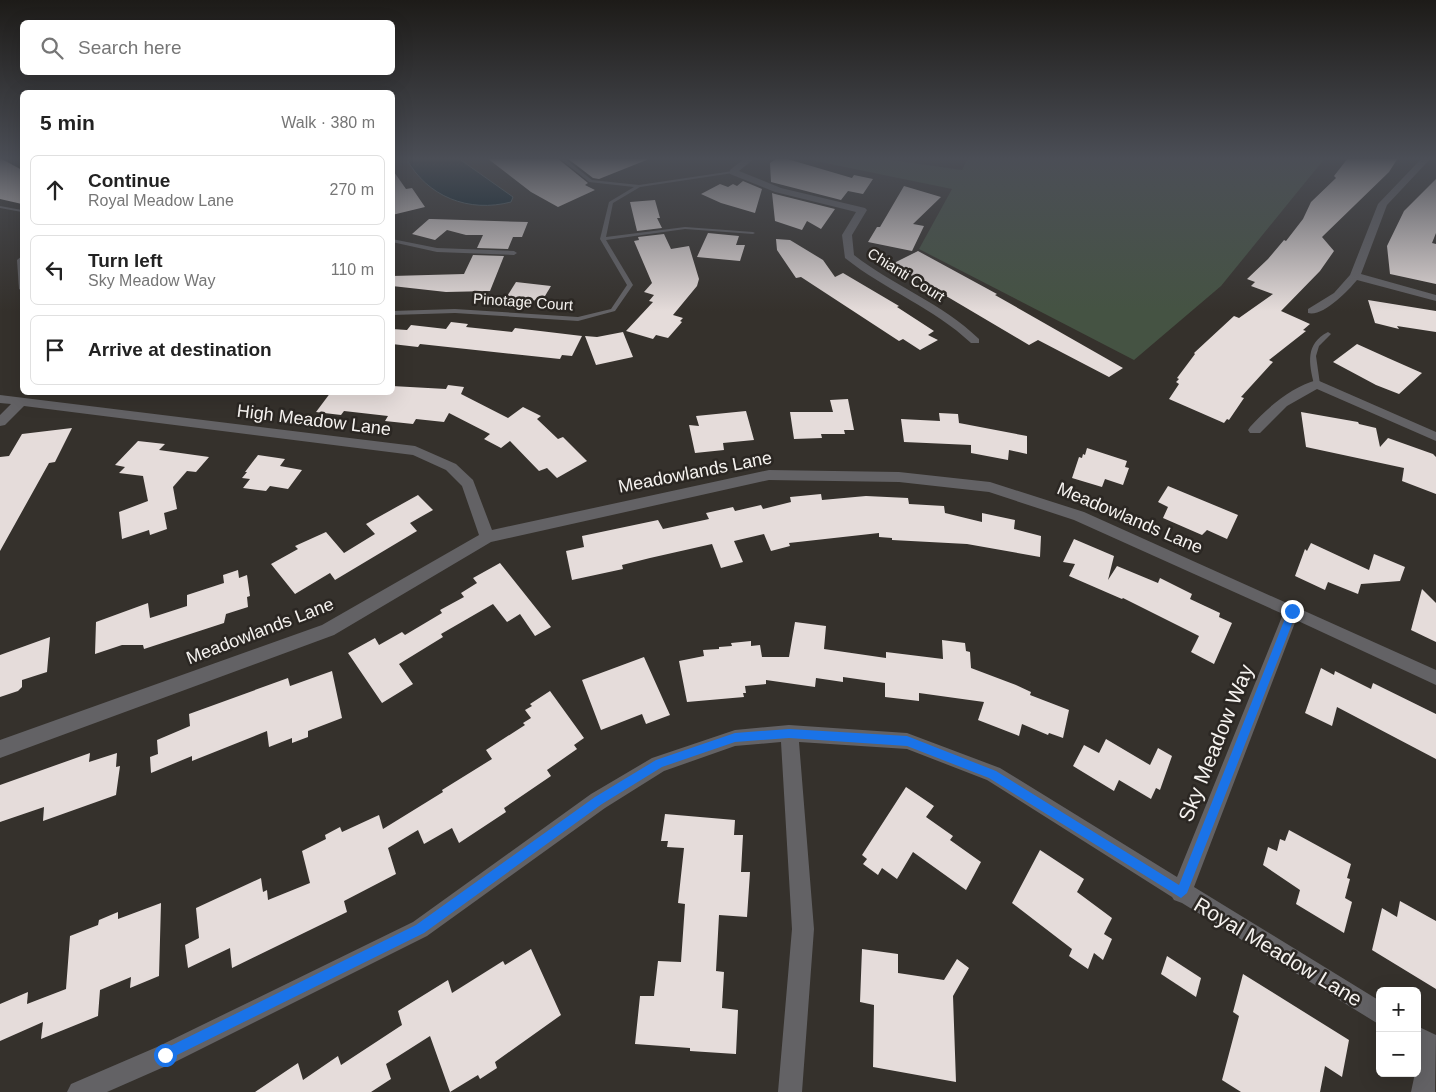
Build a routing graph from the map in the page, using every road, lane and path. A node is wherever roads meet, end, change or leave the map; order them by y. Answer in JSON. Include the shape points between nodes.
{"nodes":[{"id":1,"x":610,"y":209,"type":"edge"},
{"id":2,"x":858,"y":209,"type":"edge"},
{"id":3,"x":1382,"y":209,"type":"edge"},
{"id":4,"x":753,"y":233,"type":"dead end"},
{"id":5,"x":603,"y":239,"type":"junction"},
{"id":6,"x":395,"y":241,"type":"edge"},
{"id":7,"x":514,"y":253,"type":"dead end"},
{"id":8,"x":1354,"y":276,"type":"junction"},
{"id":9,"x":1436,"y":298,"type":"edge"},
{"id":10,"x":1312,"y":311,"type":"dead end"},
{"id":11,"x":395,"y":313,"type":"edge"},
{"id":12,"x":1328,"y":334,"type":"dead end"},
{"id":13,"x":975,"y":341,"type":"dead end"},
{"id":14,"x":1317,"y":384,"type":"junction"},
{"id":15,"x":0,"y":399,"type":"edge"},
{"id":16,"x":21,"y":402,"type":"junction"},
{"id":17,"x":0,"y":422,"type":"edge"},
{"id":18,"x":1255,"y":430,"type":"dead end"},
{"id":19,"x":1436,"y":437,"type":"edge"},
{"id":20,"x":487,"y":537,"type":"junction"},
{"id":21,"x":1292,"y":611,"type":"junction"},
{"id":22,"x":1436,"y":678,"type":"edge"},
{"id":23,"x":789,"y":733,"type":"junction"},
{"id":24,"x":0,"y":749,"type":"edge"},
{"id":25,"x":1181,"y":893,"type":"junction"},
{"id":26,"x":1376,"y":1012,"type":"edge"},
{"id":27,"x":1428,"y":1044,"type":"edge"},
{"id":28,"x":79,"y":1092,"type":"edge"},
{"id":29,"x":790,"y":1092,"type":"edge"},
{"id":30,"x":1422,"y":1092,"type":"edge"}],
"edges":[{"from":1,"to":5,"type":"lane"},
{"from":2,"to":13,"type":"street","name":"Chianti Court","via":[[862,210],[847,234],[849,256],[868,273],[962,326]]},
{"from":3,"to":8,"type":"street"},
{"from":4,"to":5,"type":"lane","via":[[684,228]]},
{"from":5,"to":11,"type":"lane","name":"Pinotage Court","via":[[630,285],[613,310],[578,319],[455,311]]},
{"from":6,"to":7,"type":"lane","via":[[437,250]]},
{"from":8,"to":9,"type":"street"},
{"from":8,"to":10,"type":"street","via":[[1338,295]]},
{"from":12,"to":14,"type":"lane","via":[[1312,352]]},
{"from":14,"to":18,"type":"street","via":[[1286,398]]},
{"from":14,"to":19,"type":"street"},
{"from":15,"to":16,"type":"street","name":"High Meadow Lane"},
{"from":16,"to":17,"type":"street"},
{"from":16,"to":20,"type":"street","name":"High Meadow Lane","via":[[415,451],[450,467],[468,484]]},
{"from":20,"to":21,"type":"street","name":"Meadowlands Lane","via":[[769,475],[899,477],[990,487],[1079,516]]},
{"from":20,"to":24,"type":"street","name":"Meadowlands Lane","via":[[328,630]]},
{"from":21,"to":22,"type":"street","name":"Meadowlands Lane"},
{"from":21,"to":25,"type":"street","name":"Sky Meadow Way"},
{"from":23,"to":25,"type":"street","name":"Royal Meadow Lane","via":[[907,741],[993,774]]},
{"from":23,"to":28,"type":"street","name":"Royal Meadow Lane","via":[[735,738],[659,764],[598,801],[420,929],[165,1055]]},
{"from":23,"to":29,"type":"street","via":[[803,928]]},
{"from":25,"to":26,"type":"street","name":"Royal Meadow Lane"},
{"from":27,"to":30,"type":"street"}]}
